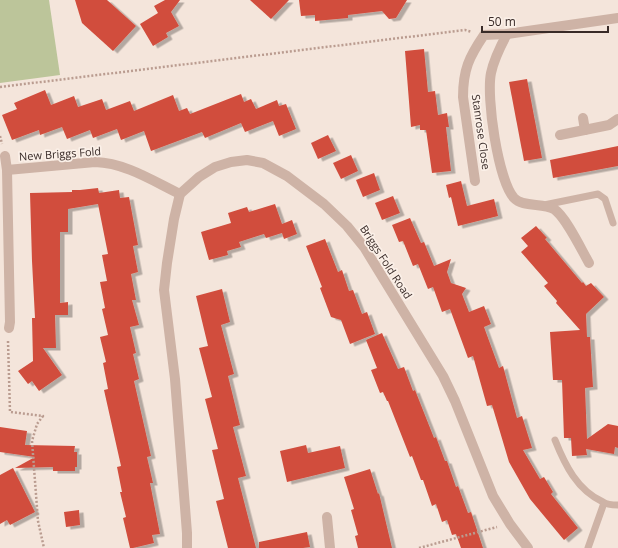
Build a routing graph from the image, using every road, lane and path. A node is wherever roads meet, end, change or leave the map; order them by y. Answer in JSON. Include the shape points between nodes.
{"nodes":[{"id":1,"x":618,"y":18,"type":"edge"},
{"id":2,"x":507,"y":34,"type":"junction"},
{"id":3,"x":484,"y":35,"type":"junction"},
{"id":4,"x":0,"y":87,"type":"edge"},
{"id":5,"x":582,"y":118,"type":"dead end"},
{"id":6,"x":618,"y":119,"type":"edge"},
{"id":7,"x":585,"y":130,"type":"junction"},
{"id":8,"x":560,"y":135,"type":"dead end"},
{"id":9,"x":4,"y":156,"type":"dead end"},
{"id":10,"x":7,"y":170,"type":"junction"},
{"id":11,"x":475,"y":181,"type":"dead end"},
{"id":12,"x":180,"y":194,"type":"junction"},
{"id":13,"x":543,"y":205,"type":"junction"},
{"id":14,"x":613,"y":223,"type":"dead end"},
{"id":15,"x":589,"y":263,"type":"dead end"},
{"id":16,"x":8,"y":328,"type":"joint"},
{"id":17,"x":555,"y":440,"type":"dead end"},
{"id":18,"x":604,"y":503,"type":"junction"},
{"id":19,"x":618,"y":505,"type":"edge"},
{"id":20,"x":327,"y":517,"type":"dead end"},
{"id":21,"x":510,"y":524,"type":"junction"},
{"id":22,"x":44,"y":548,"type":"edge"},
{"id":23,"x":187,"y":548,"type":"edge"},
{"id":24,"x":330,"y":548,"type":"edge"},
{"id":25,"x":419,"y":548,"type":"edge"},
{"id":26,"x":528,"y":548,"type":"edge"},
{"id":27,"x":588,"y":548,"type":"edge"}],
"edges":[{"from":1,"to":2,"type":"street"},
{"from":2,"to":3,"type":"street"},
{"from":2,"to":13,"type":"street","via":[[490,75],[490,101],[496,146],[508,189],[514,199],[527,204]]},
{"from":3,"to":4,"type":"path","via":[[465,30]]},
{"from":3,"to":11,"type":"street","name":"Stanrose Close","via":[[471,55],[463,88]]},
{"from":5,"to":7,"type":"street"},
{"from":6,"to":7,"type":"street","via":[[609,125]]},
{"from":7,"to":8,"type":"street"},
{"from":9,"to":10,"type":"street","name":"New Briggs Fold"},
{"from":10,"to":12,"type":"street","name":"New Briggs Fold","via":[[107,162],[126,168]]},
{"from":10,"to":16,"type":"street","name":"New Briggs Fold","via":[[10,322]]},
{"from":12,"to":21,"type":"street","name":"Briggs Fold Road","via":[[215,167],[247,160],[263,163],[287,176],[324,204],[347,226],[364,247],[443,376],[493,496]]},
{"from":12,"to":23,"type":"street","via":[[164,290],[175,379]]},
{"from":13,"to":14,"type":"lane","via":[[598,194],[605,200]]},
{"from":13,"to":15,"type":"street","via":[[563,217]]},
{"from":16,"to":22,"type":"path","via":[[10,412],[43,416],[37,424],[32,440],[38,521]]},
{"from":17,"to":18,"type":"lane","via":[[569,471],[590,494]]},
{"from":18,"to":19,"type":"lane"},
{"from":18,"to":27,"type":"lane"},
{"from":20,"to":24,"type":"street"},
{"from":21,"to":25,"type":"path"},
{"from":21,"to":26,"type":"street","name":"Briggs Fold Road"}]}
